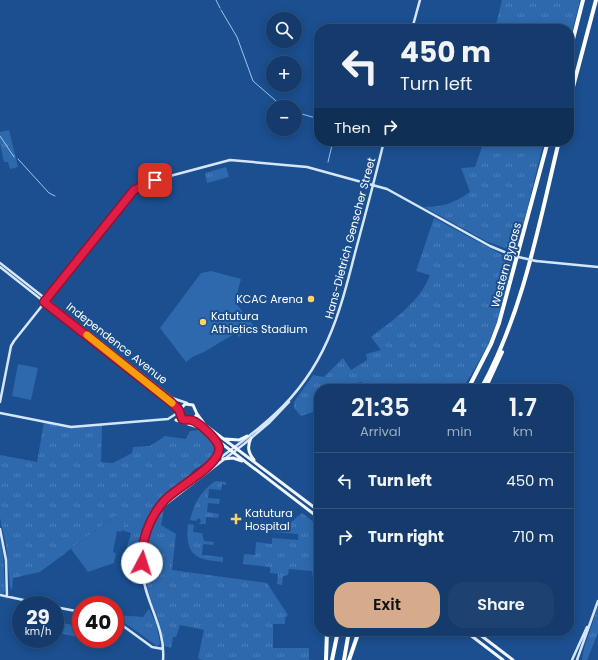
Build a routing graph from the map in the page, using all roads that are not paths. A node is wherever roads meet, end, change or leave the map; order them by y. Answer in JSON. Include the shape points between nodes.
{"nodes":[{"id":1,"x":420,"y":0,"type":"edge"},
{"id":2,"x":583,"y":0,"type":"edge"},
{"id":3,"x":596,"y":0,"type":"edge"},
{"id":4,"x":413,"y":24,"type":"edge"},
{"id":5,"x":574,"y":35,"type":"edge"},
{"id":6,"x":574,"y":83,"type":"edge"},
{"id":7,"x":383,"y":146,"type":"edge"},
{"id":8,"x":547,"y":146,"type":"edge"},
{"id":9,"x":558,"y":146,"type":"edge"},
{"id":10,"x":373,"y":184,"type":"junction"},
{"id":11,"x":0,"y":263,"type":"edge"},
{"id":12,"x":0,"y":267,"type":"edge"},
{"id":13,"x":598,"y":267,"type":"edge"},
{"id":14,"x":46,"y":301,"type":"junction"},
{"id":15,"x":508,"y":333,"type":"junction"},
{"id":16,"x":471,"y":384,"type":"edge"},
{"id":17,"x":484,"y":384,"type":"edge"},
{"id":18,"x":487,"y":384,"type":"edge"},
{"id":19,"x":0,"y":402,"type":"edge"},
{"id":20,"x":187,"y":403,"type":"junction"},
{"id":21,"x":179,"y":411,"type":"junction"},
{"id":22,"x":0,"y":413,"type":"edge"},
{"id":23,"x":197,"y":414,"type":"junction"},
{"id":24,"x":162,"y":420,"type":"junction"},
{"id":25,"x":176,"y":420,"type":"junction"},
{"id":26,"x":190,"y":420,"type":"junction"},
{"id":27,"x":205,"y":430,"type":"junction"},
{"id":28,"x":249,"y":437,"type":"junction"},
{"id":29,"x":215,"y":438,"type":"junction"},
{"id":30,"x":224,"y":438,"type":"junction"},
{"id":31,"x":235,"y":448,"type":"junction"},
{"id":32,"x":231,"y":451,"type":"junction"},
{"id":33,"x":223,"y":460,"type":"junction"},
{"id":34,"x":246,"y":462,"type":"junction"},
{"id":35,"x":255,"y":462,"type":"junction"},
{"id":36,"x":213,"y":463,"type":"junction"},
{"id":37,"x":314,"y":507,"type":"edge"},
{"id":38,"x":314,"y":514,"type":"edge"},
{"id":39,"x":0,"y":529,"type":"edge"},
{"id":40,"x":144,"y":541,"type":"junction"},
{"id":41,"x":0,"y":595,"type":"edge"},
{"id":42,"x":7,"y":597,"type":"junction"},
{"id":43,"x":12,"y":598,"type":"edge"},
{"id":44,"x":598,"y":601,"type":"edge"},
{"id":45,"x":591,"y":620,"type":"junction"},
{"id":46,"x":124,"y":627,"type":"edge"},
{"id":47,"x":327,"y":636,"type":"edge"},
{"id":48,"x":337,"y":636,"type":"edge"},
{"id":49,"x":348,"y":636,"type":"edge"},
{"id":50,"x":357,"y":636,"type":"edge"},
{"id":51,"x":472,"y":636,"type":"edge"},
{"id":52,"x":482,"y":636,"type":"edge"},
{"id":53,"x":163,"y":649,"type":"junction"},
{"id":54,"x":163,"y":660,"type":"edge"},
{"id":55,"x":326,"y":660,"type":"edge"},
{"id":56,"x":332,"y":660,"type":"edge"},
{"id":57,"x":344,"y":660,"type":"edge"},
{"id":58,"x":349,"y":660,"type":"edge"},
{"id":59,"x":502,"y":660,"type":"edge"},
{"id":60,"x":513,"y":660,"type":"edge"},
{"id":61,"x":572,"y":660,"type":"edge"},
{"id":62,"x":577,"y":660,"type":"edge"}],
"edges":[{"from":1,"to":4,"type":"street"},
{"from":2,"to":5,"type":"highway"},
{"from":3,"to":6,"type":"highway"},
{"from":7,"to":10,"type":"street","name":"Hans-Dietrich Genscher Street"},
{"from":8,"to":16,"type":"highway","name":"Western Bypass","via":[[499,323]]},
{"from":9,"to":15,"type":"highway","name":"Western Bypass"},
{"from":10,"to":13,"type":"street","bridge":true,"via":[[393,191],[490,246],[514,256],[536,261]]},
{"from":10,"to":14,"type":"street","via":[[307,167],[234,160],[155,180],[134,190]]},
{"from":10,"to":28,"type":"street","name":"Hans-Dietrich Genscher Street","via":[[346,289],[331,334],[315,367],[291,399]]},
{"from":11,"to":14,"type":"street","name":"Independence Avenue"},
{"from":12,"to":14,"type":"street","name":"Independence Avenue"},
{"from":14,"to":19,"type":"street","via":[[11,346]]},
{"from":14,"to":20,"type":"street","name":"Independence Avenue","via":[[175,400]]},
{"from":14,"to":21,"type":"street","name":"Independence Avenue"},
{"from":15,"to":17,"type":"highway","name":"Western Bypass"},
{"from":15,"to":18,"type":"highway"},
{"from":20,"to":21,"type":"main road","via":[[181,406]]},
{"from":20,"to":23,"type":"main road","name":"Independence Avenue","via":[[195,406]]},
{"from":21,"to":24,"type":"street","via":[[172,418]]},
{"from":21,"to":26,"type":"main road","name":"Independence Avenue","via":[[182,419]]},
{"from":22,"to":24,"type":"street","via":[[66,427]]},
{"from":23,"to":26,"type":"main road"},
{"from":23,"to":30,"type":"main road","name":"Independence Avenue","via":[[205,425]]},
{"from":24,"to":25,"type":"street"},
{"from":25,"to":26,"type":"street"},
{"from":25,"to":27,"type":"main road"},
{"from":26,"to":27,"type":"main road","name":"Independence Avenue"},
{"from":27,"to":29,"type":"main road","name":"Independence Avenue"},
{"from":28,"to":30,"type":"main road","via":[[236,441]]},
{"from":28,"to":31,"type":"street","name":"Hans-Dietrich Genscher Street"},
{"from":28,"to":35,"type":"main road","via":[[248,451]]},
{"from":29,"to":32,"type":"main road","name":"Independence Avenue"},
{"from":29,"to":36,"type":"main road","via":[[219,451]]},
{"from":30,"to":31,"type":"main road","name":"Independence Avenue"},
{"from":31,"to":32,"type":"street","name":"Hans-Dietrich Genscher Street"},
{"from":31,"to":35,"type":"main road","name":"Independence Avenue"},
{"from":32,"to":33,"type":"street","name":"Hans-Dietrich Genscher Street"},
{"from":32,"to":34,"type":"main road","name":"Independence Avenue"},
{"from":32,"to":36,"type":"street","name":"Hans-Dietrich Genscher Street"},
{"from":33,"to":34,"type":"main road","via":[[233,458]]},
{"from":33,"to":40,"type":"street","name":"Hans-Dietrich Genscher Street","via":[[166,504],[155,517]]},
{"from":34,"to":38,"type":"main road","name":"Independence Avenue"},
{"from":35,"to":37,"type":"main road","name":"Independence Avenue"},
{"from":36,"to":40,"type":"street","name":"Hans-Dietrich Genscher Street","via":[[164,500],[152,519]]},
{"from":39,"to":42,"type":"street","via":[[6,560]]},
{"from":40,"to":53,"type":"street","name":"Hans-Dietrich Genscher Street","via":[[143,580],[158,622]]},
{"from":41,"to":42,"type":"street"},
{"from":42,"to":43,"type":"street"},
{"from":44,"to":45,"type":"street"},
{"from":45,"to":61,"type":"street"},
{"from":45,"to":62,"type":"street"},
{"from":46,"to":53,"type":"street","via":[[152,647]]},
{"from":47,"to":55,"type":"highway"},
{"from":48,"to":56,"type":"highway"},
{"from":49,"to":57,"type":"highway"},
{"from":50,"to":58,"type":"highway"},
{"from":51,"to":59,"type":"main road"},
{"from":52,"to":60,"type":"main road"},
{"from":53,"to":54,"type":"street","name":"Hans-Dietrich Genscher Street"}]}
